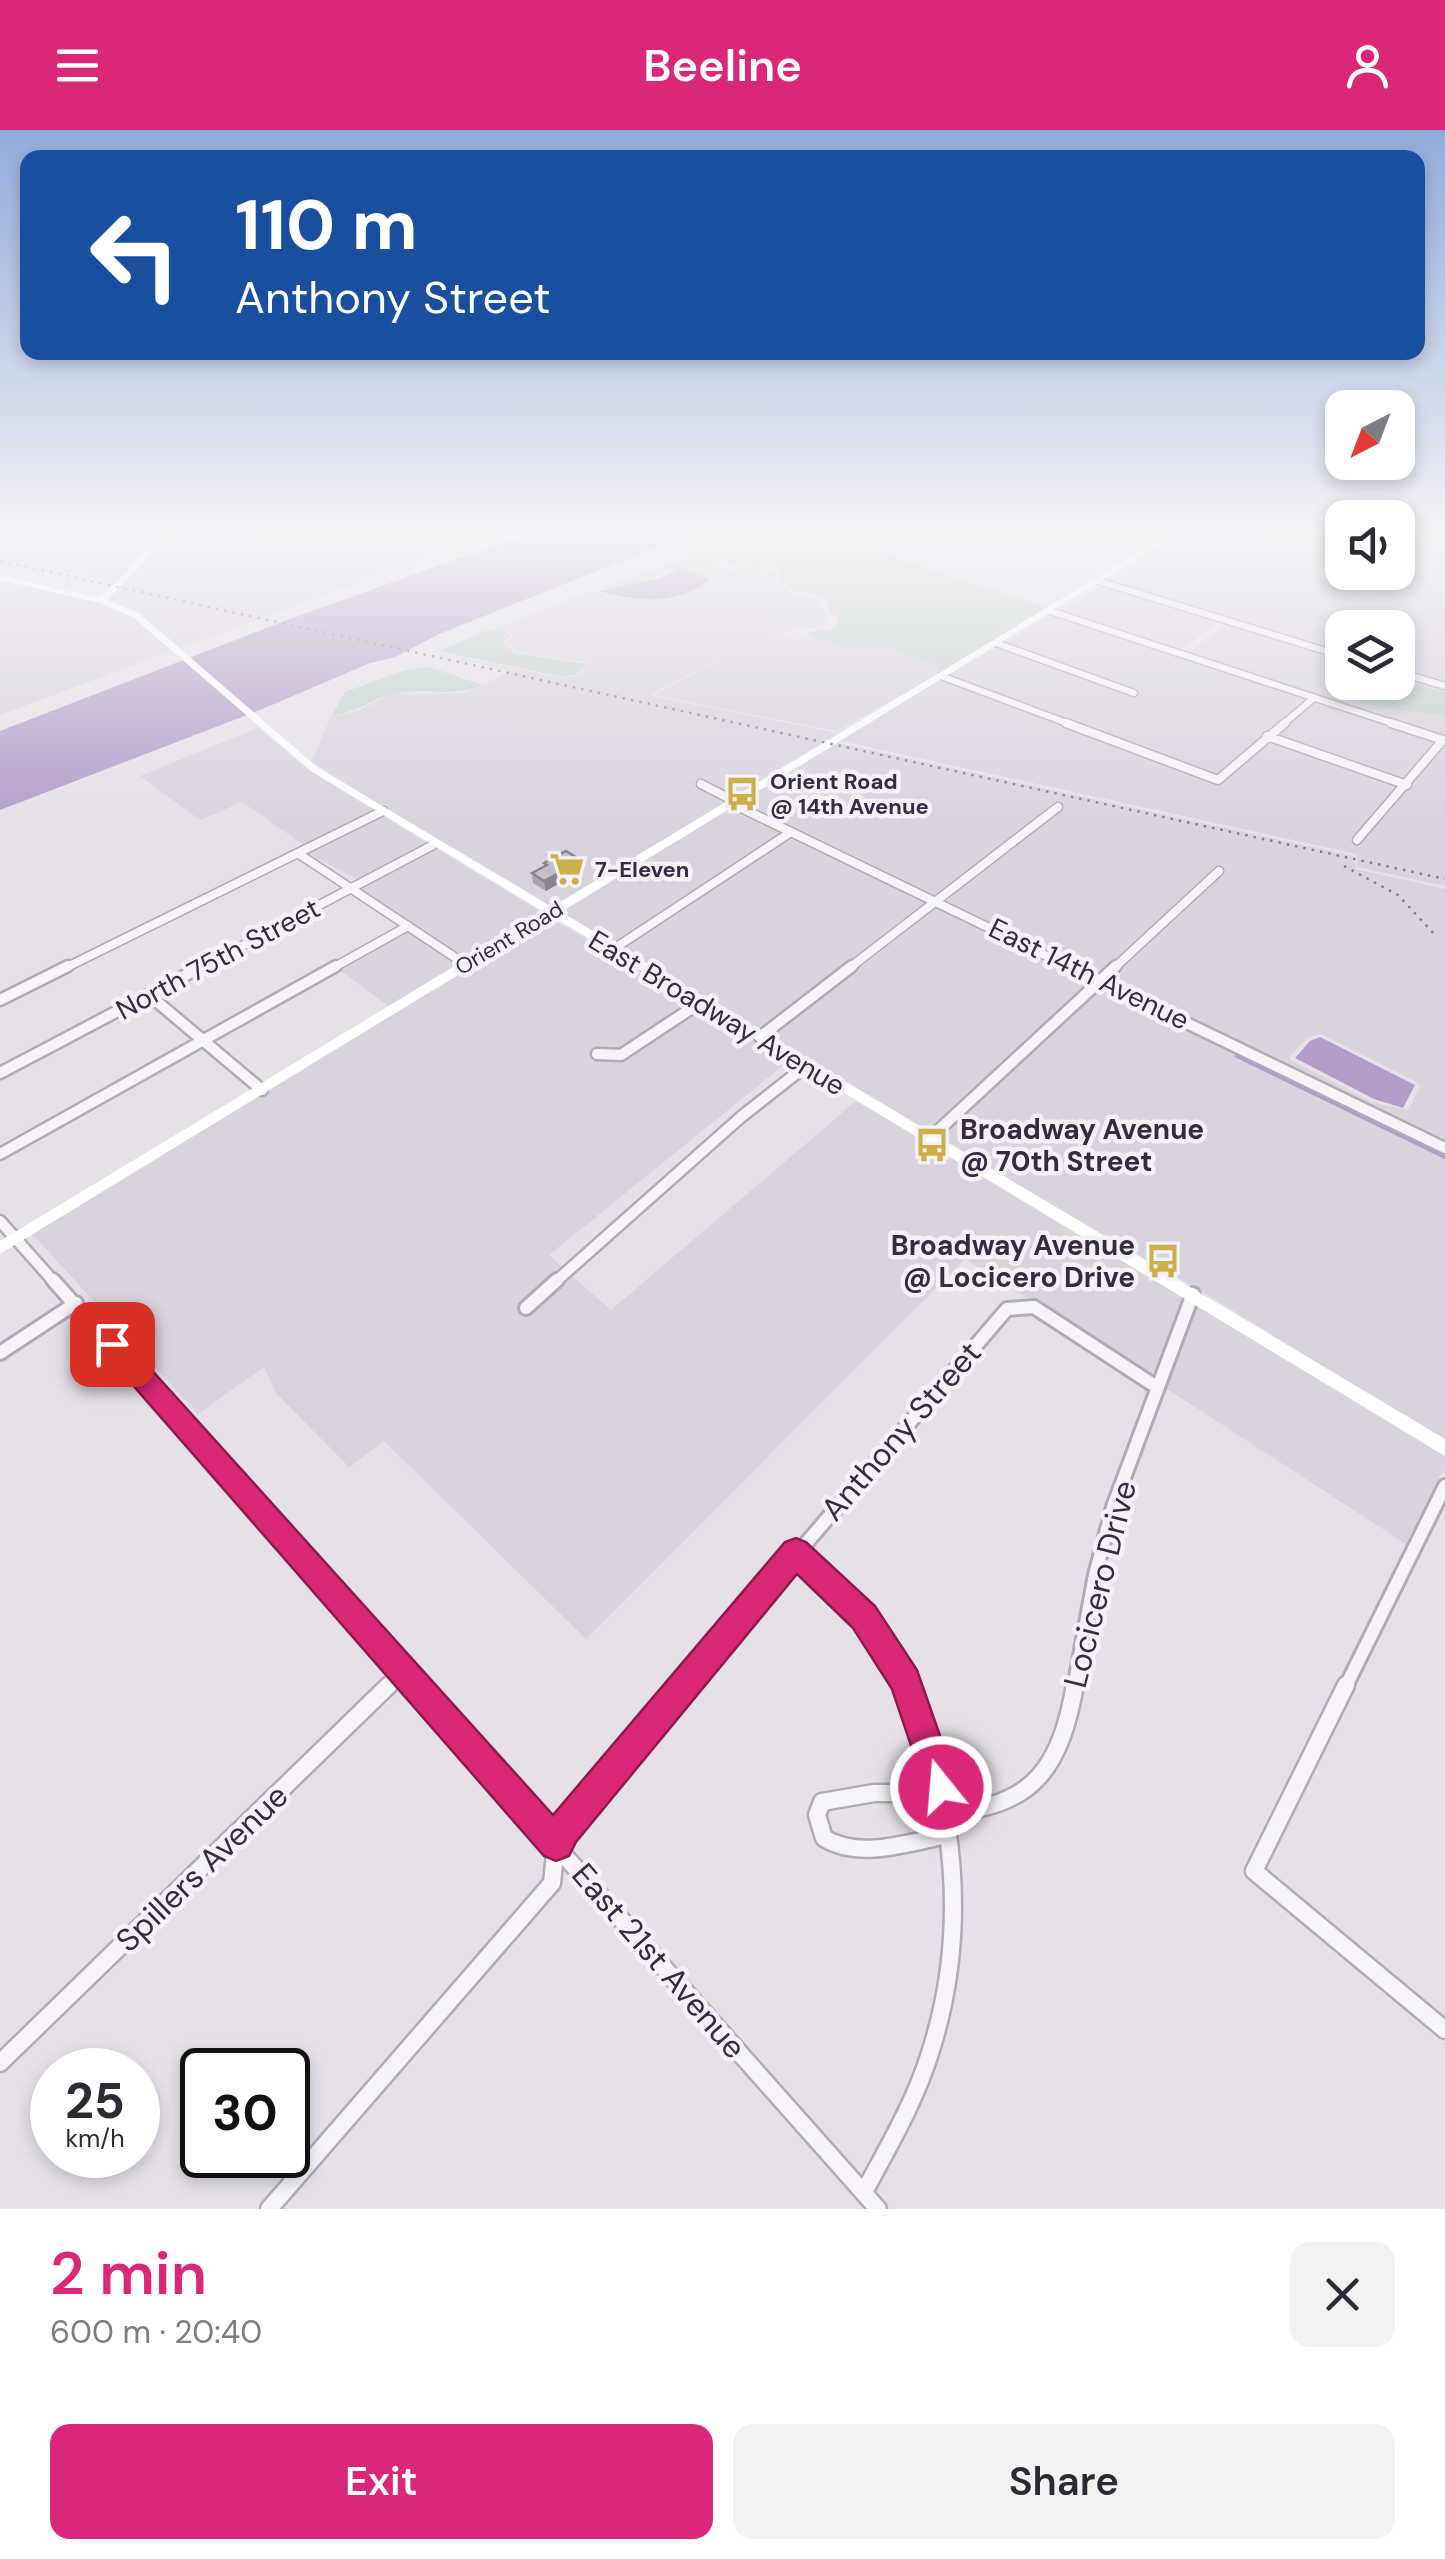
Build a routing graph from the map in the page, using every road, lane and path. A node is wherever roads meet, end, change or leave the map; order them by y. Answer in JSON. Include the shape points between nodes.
{"nodes":[{"id":1,"x":155,"y":632,"type":"edge"},
{"id":2,"x":1015,"y":632,"type":"edge"},
{"id":3,"x":1114,"y":632,"type":"edge"},
{"id":4,"x":1264,"y":632,"type":"edge"},
{"id":5,"x":996,"y":643,"type":"junction"},
{"id":6,"x":1325,"y":651,"type":"edge"},
{"id":7,"x":941,"y":676,"type":"junction"},
{"id":8,"x":1415,"y":677,"type":"edge"},
{"id":9,"x":1445,"y":686,"type":"edge"},
{"id":10,"x":1134,"y":693,"type":"dead end"},
{"id":11,"x":1314,"y":698,"type":"junction"},
{"id":12,"x":1267,"y":736,"type":"junction"},
{"id":13,"x":1443,"y":740,"type":"edge"},
{"id":14,"x":701,"y":784,"type":"dead end"},
{"id":15,"x":1406,"y":785,"type":"junction"},
{"id":16,"x":734,"y":803,"type":"junction"},
{"id":17,"x":1058,"y":807,"type":"dead end"},
{"id":18,"x":383,"y":812,"type":"junction"},
{"id":19,"x":791,"y":832,"type":"junction"},
{"id":20,"x":1356,"y":840,"type":"dead end"},
{"id":21,"x":435,"y":844,"type":"junction"},
{"id":22,"x":299,"y":854,"type":"junction"},
{"id":23,"x":1219,"y":871,"type":"dead end"},
{"id":24,"x":352,"y":889,"type":"junction"},
{"id":25,"x":937,"y":900,"type":"junction"},
{"id":26,"x":550,"y":913,"type":"junction"},
{"id":27,"x":408,"y":926,"type":"junction"},
{"id":28,"x":612,"y":950,"type":"junction"},
{"id":29,"x":465,"y":964,"type":"junction"},
{"id":30,"x":1102,"y":980,"type":"junction"},
{"id":31,"x":148,"y":995,"type":"junction"},
{"id":32,"x":0,"y":1000,"type":"edge"},
{"id":33,"x":701,"y":1002,"type":"junction"},
{"id":34,"x":760,"y":1037,"type":"junction"},
{"id":35,"x":202,"y":1039,"type":"junction"},
{"id":36,"x":596,"y":1054,"type":"dead end"},
{"id":37,"x":806,"y":1066,"type":"junction"},
{"id":38,"x":0,"y":1073,"type":"edge"},
{"id":39,"x":262,"y":1090,"type":"junction"},
{"id":40,"x":928,"y":1139,"type":"junction"},
{"id":41,"x":1445,"y":1148,"type":"edge"},
{"id":42,"x":0,"y":1154,"type":"edge"},
{"id":43,"x":0,"y":1221,"type":"edge"},
{"id":44,"x":16,"y":1239,"type":"junction"},
{"id":45,"x":0,"y":1248,"type":"edge"},
{"id":46,"x":1193,"y":1294,"type":"junction"},
{"id":47,"x":76,"y":1303,"type":"junction"},
{"id":48,"x":526,"y":1308,"type":"dead end"},
{"id":49,"x":0,"y":1353,"type":"edge"},
{"id":50,"x":1155,"y":1386,"type":"junction"},
{"id":51,"x":1445,"y":1448,"type":"edge"},
{"id":52,"x":1445,"y":1486,"type":"edge"},
{"id":53,"x":796,"y":1552,"type":"junction"},
{"id":54,"x":403,"y":1672,"type":"junction"},
{"id":55,"x":948,"y":1812,"type":"junction"},
{"id":56,"x":556,"y":1844,"type":"junction"},
{"id":57,"x":1445,"y":2028,"type":"edge"},
{"id":58,"x":0,"y":2064,"type":"edge"},
{"id":59,"x":864,"y":2192,"type":"junction"},
{"id":60,"x":269,"y":2209,"type":"edge"},
{"id":61,"x":878,"y":2209,"type":"edge"}],
"edges":[{"from":1,"to":18,"type":"main road","name":"East Broadway Avenue","via":[[314,769]]},
{"from":2,"to":5,"type":"main road","name":"Orient Road"},
{"from":3,"to":11,"type":"street"},
{"from":4,"to":6,"type":"street"},
{"from":5,"to":7,"type":"main road","name":"Orient Road"},
{"from":5,"to":10,"type":"street"},
{"from":7,"to":12,"type":"street","via":[[1218,780]]},
{"from":7,"to":16,"type":"main road","name":"Orient Road"},
{"from":8,"to":9,"type":"street"},
{"from":11,"to":12,"type":"street"},
{"from":11,"to":13,"type":"street"},
{"from":12,"to":15,"type":"street"},
{"from":13,"to":15,"type":"street"},
{"from":14,"to":16,"type":"street","name":"East 14th Avenue"},
{"from":15,"to":20,"type":"street"},
{"from":16,"to":19,"type":"street","name":"East 14th Avenue"},
{"from":16,"to":26,"type":"main road","name":"Orient Road"},
{"from":17,"to":25,"type":"street"},
{"from":18,"to":21,"type":"main road","name":"East Broadway Avenue"},
{"from":18,"to":22,"type":"street"},
{"from":19,"to":25,"type":"street","name":"East 14th Avenue"},
{"from":19,"to":28,"type":"street"},
{"from":21,"to":24,"type":"street","name":"North 75th Street"},
{"from":21,"to":26,"type":"main road","name":"East Broadway Avenue"},
{"from":22,"to":24,"type":"street"},
{"from":22,"to":32,"type":"street"},
{"from":23,"to":30,"type":"street"},
{"from":24,"to":27,"type":"street"},
{"from":24,"to":31,"type":"street","name":"North 75th Street"},
{"from":25,"to":30,"type":"street","name":"East 14th Avenue"},
{"from":25,"to":34,"type":"street"},
{"from":26,"to":28,"type":"main road","name":"East Broadway Avenue"},
{"from":26,"to":29,"type":"main road","name":"Orient Road"},
{"from":27,"to":29,"type":"street"},
{"from":27,"to":35,"type":"street"},
{"from":28,"to":33,"type":"main road","name":"East Broadway Avenue"},
{"from":29,"to":39,"type":"main road","name":"Orient Road"},
{"from":30,"to":40,"type":"street"},
{"from":30,"to":41,"type":"street","name":"East 14th Avenue"},
{"from":31,"to":35,"type":"street"},
{"from":31,"to":38,"type":"street","name":"North 75th Street"},
{"from":33,"to":34,"type":"main road","name":"East Broadway Avenue"},
{"from":33,"to":36,"type":"street","via":[[621,1055]]},
{"from":34,"to":37,"type":"main road","name":"East Broadway Avenue"},
{"from":35,"to":39,"type":"street"},
{"from":35,"to":42,"type":"street"},
{"from":37,"to":40,"type":"main road","name":"East Broadway Avenue"},
{"from":37,"to":48,"type":"street"},
{"from":39,"to":44,"type":"main road","name":"Orient Road"},
{"from":40,"to":46,"type":"main road","name":"East Broadway Avenue"},
{"from":43,"to":44,"type":"street","name":"East 21st Avenue"},
{"from":44,"to":45,"type":"main road","name":"Orient Road"},
{"from":44,"to":47,"type":"street","name":"East 21st Avenue"},
{"from":46,"to":50,"type":"street","name":"Locicero Drive"},
{"from":46,"to":51,"type":"main road","name":"East Broadway Avenue"},
{"from":47,"to":49,"type":"street"},
{"from":47,"to":54,"type":"street","name":"East 21st Avenue"},
{"from":50,"to":53,"type":"street","name":"Anthony Street","via":[[1034,1307],[1007,1308]]},
{"from":50,"to":55,"type":"street","name":"Locicero Drive","via":[[1104,1540],[1054,1760],[1007,1800],[978,1812]]},
{"from":52,"to":57,"type":"street","via":[[1254,1872]]},
{"from":53,"to":55,"type":"street","via":[[864,1617],[906,1681]]},
{"from":53,"to":56,"type":"street","name":"Anthony Street"},
{"from":54,"to":56,"type":"street","name":"East 21st Avenue"},
{"from":54,"to":58,"type":"street","name":"Spillers Avenue"},
{"from":55,"to":55,"type":"street","via":[[928,1793],[874,1794],[832,1797],[817,1815],[831,1845],[889,1846],[942,1836]]},
{"from":55,"to":59,"type":"street","via":[[954,1926],[936,2033]]},
{"from":56,"to":59,"type":"street","name":"East 21st Avenue"},
{"from":56,"to":60,"type":"street","via":[[552,1882]]},
{"from":59,"to":61,"type":"street","name":"East 21st Avenue"}]}
